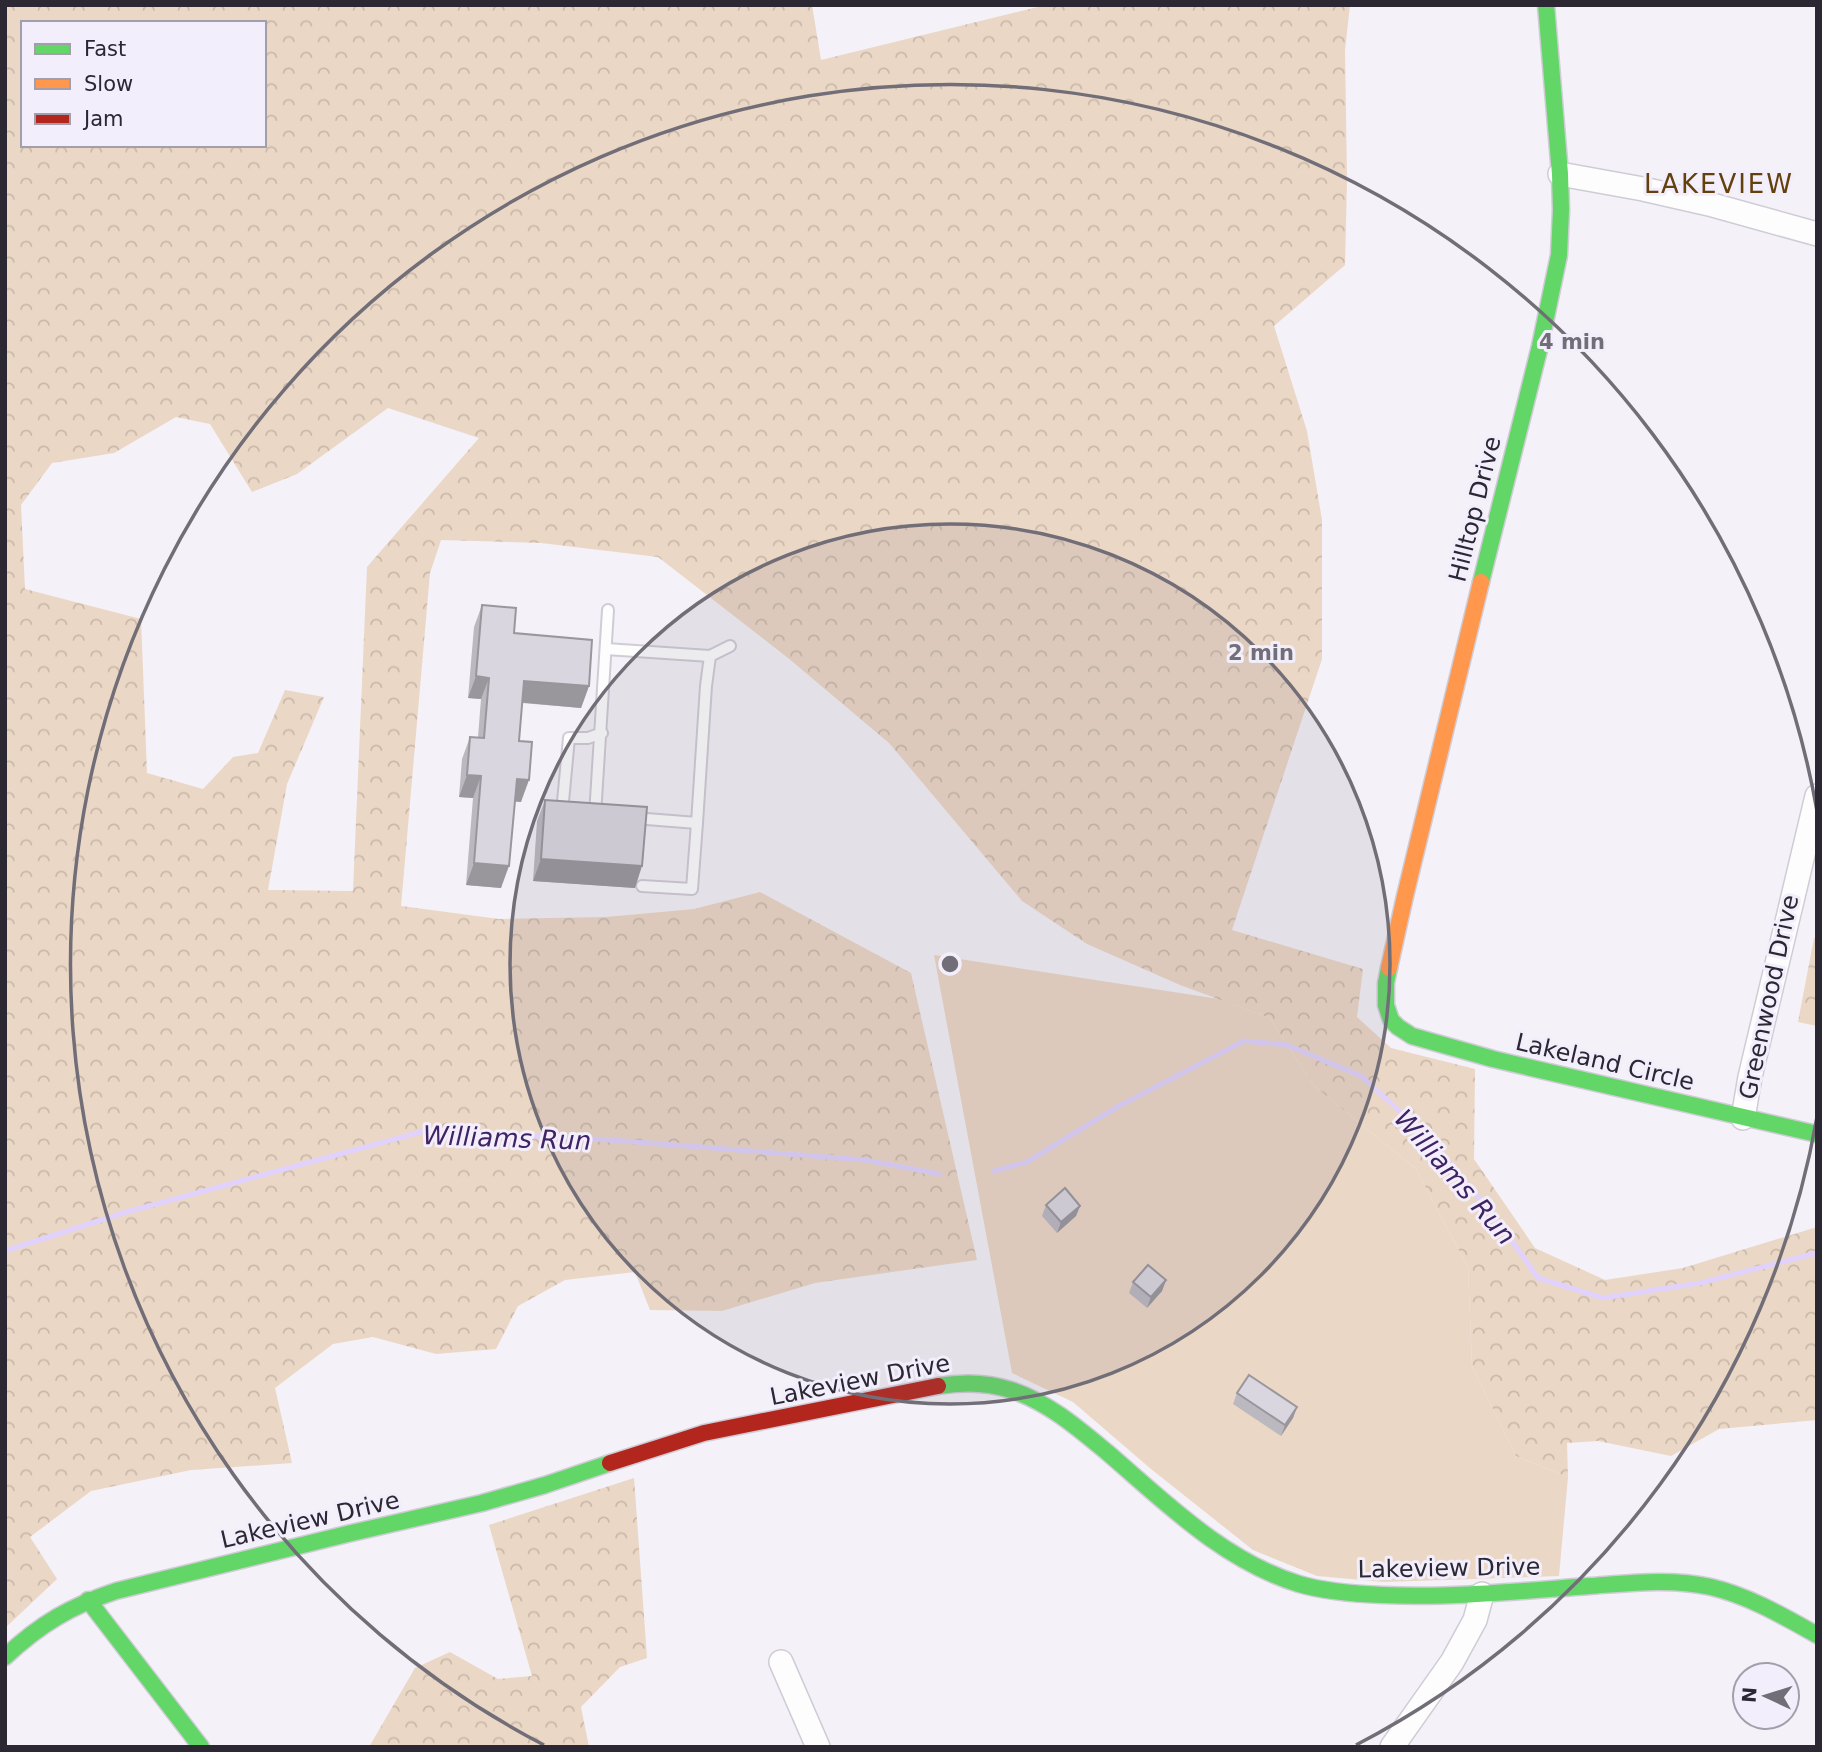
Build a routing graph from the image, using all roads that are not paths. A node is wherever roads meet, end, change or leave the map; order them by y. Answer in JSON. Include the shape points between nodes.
{"nodes":[{"id":1,"x":1546,"y":5,"type":"edge"},
{"id":2,"x":1560,"y":174,"type":"junction"},
{"id":3,"x":1817,"y":234,"type":"edge"},
{"id":4,"x":608,"y":610,"type":"dead end"},
{"id":5,"x":730,"y":646,"type":"dead end"},
{"id":6,"x":606,"y":649,"type":"junction"},
{"id":7,"x":710,"y":656,"type":"junction"},
{"id":8,"x":602,"y":733,"type":"junction"},
{"id":9,"x":1817,"y":796,"type":"edge"},
{"id":10,"x":584,"y":814,"type":"junction"},
{"id":11,"x":608,"y":816,"type":"edge"},
{"id":12,"x":621,"y":817,"type":"edge"},
{"id":13,"x":697,"y":823,"type":"junction"},
{"id":14,"x":642,"y":887,"type":"dead end"},
{"id":15,"x":1390,"y":1018,"type":"joint"},
{"id":16,"x":1743,"y":1118,"type":"junction"},
{"id":17,"x":1817,"y":1134,"type":"edge"},
{"id":18,"x":1482,"y":1594,"type":"junction"},
{"id":19,"x":88,"y":1600,"type":"junction"},
{"id":20,"x":1817,"y":1634,"type":"edge"},
{"id":21,"x":5,"y":1657,"type":"edge"},
{"id":22,"x":781,"y":1662,"type":"dead end"},
{"id":23,"x":201,"y":1747,"type":"edge"},
{"id":24,"x":818,"y":1747,"type":"edge"},
{"id":25,"x":1392,"y":1747,"type":"edge"}],
"edges":[{"from":1,"to":2,"type":"street","name":"Hilltop Drive"},
{"from":2,"to":3,"type":"street","via":[[1670,195]]},
{"from":2,"to":15,"type":"street","name":"Hilltop Drive","via":[[1559,255],[1551,297],[1386,983]]},
{"from":4,"to":6,"type":"lane"},
{"from":5,"to":7,"type":"lane"},
{"from":6,"to":7,"type":"lane"},
{"from":6,"to":8,"type":"lane"},
{"from":7,"to":13,"type":"lane"},
{"from":8,"to":10,"type":"lane"},
{"from":8,"to":10,"type":"lane","via":[[569,738],[562,812]]},
{"from":9,"to":16,"type":"street","name":"Greenwood Drive"},
{"from":10,"to":11,"type":"lane"},
{"from":12,"to":13,"type":"lane"},
{"from":13,"to":14,"type":"lane","via":[[692,889]]},
{"from":15,"to":16,"type":"street","name":"Lakeland Circle","via":[[1412,1036],[1482,1056]]},
{"from":16,"to":17,"type":"street","name":"Lakeland Circle"},
{"from":18,"to":19,"type":"street","name":"Lakeview Drive","via":[[1386,1596],[1328,1591],[1273,1575],[1206,1535],[1050,1408],[1004,1388],[967,1383],[694,1436],[497,1499]]},
{"from":18,"to":20,"type":"street","name":"Lakeview Drive","via":[[1653,1582],[1690,1584],[1740,1596]]},
{"from":18,"to":25,"type":"street","via":[[1475,1620],[1452,1662]]},
{"from":19,"to":21,"type":"street","name":"Lakeview Drive","via":[[36,1628]]},
{"from":19,"to":23,"type":"street"},
{"from":22,"to":24,"type":"street"}]}
